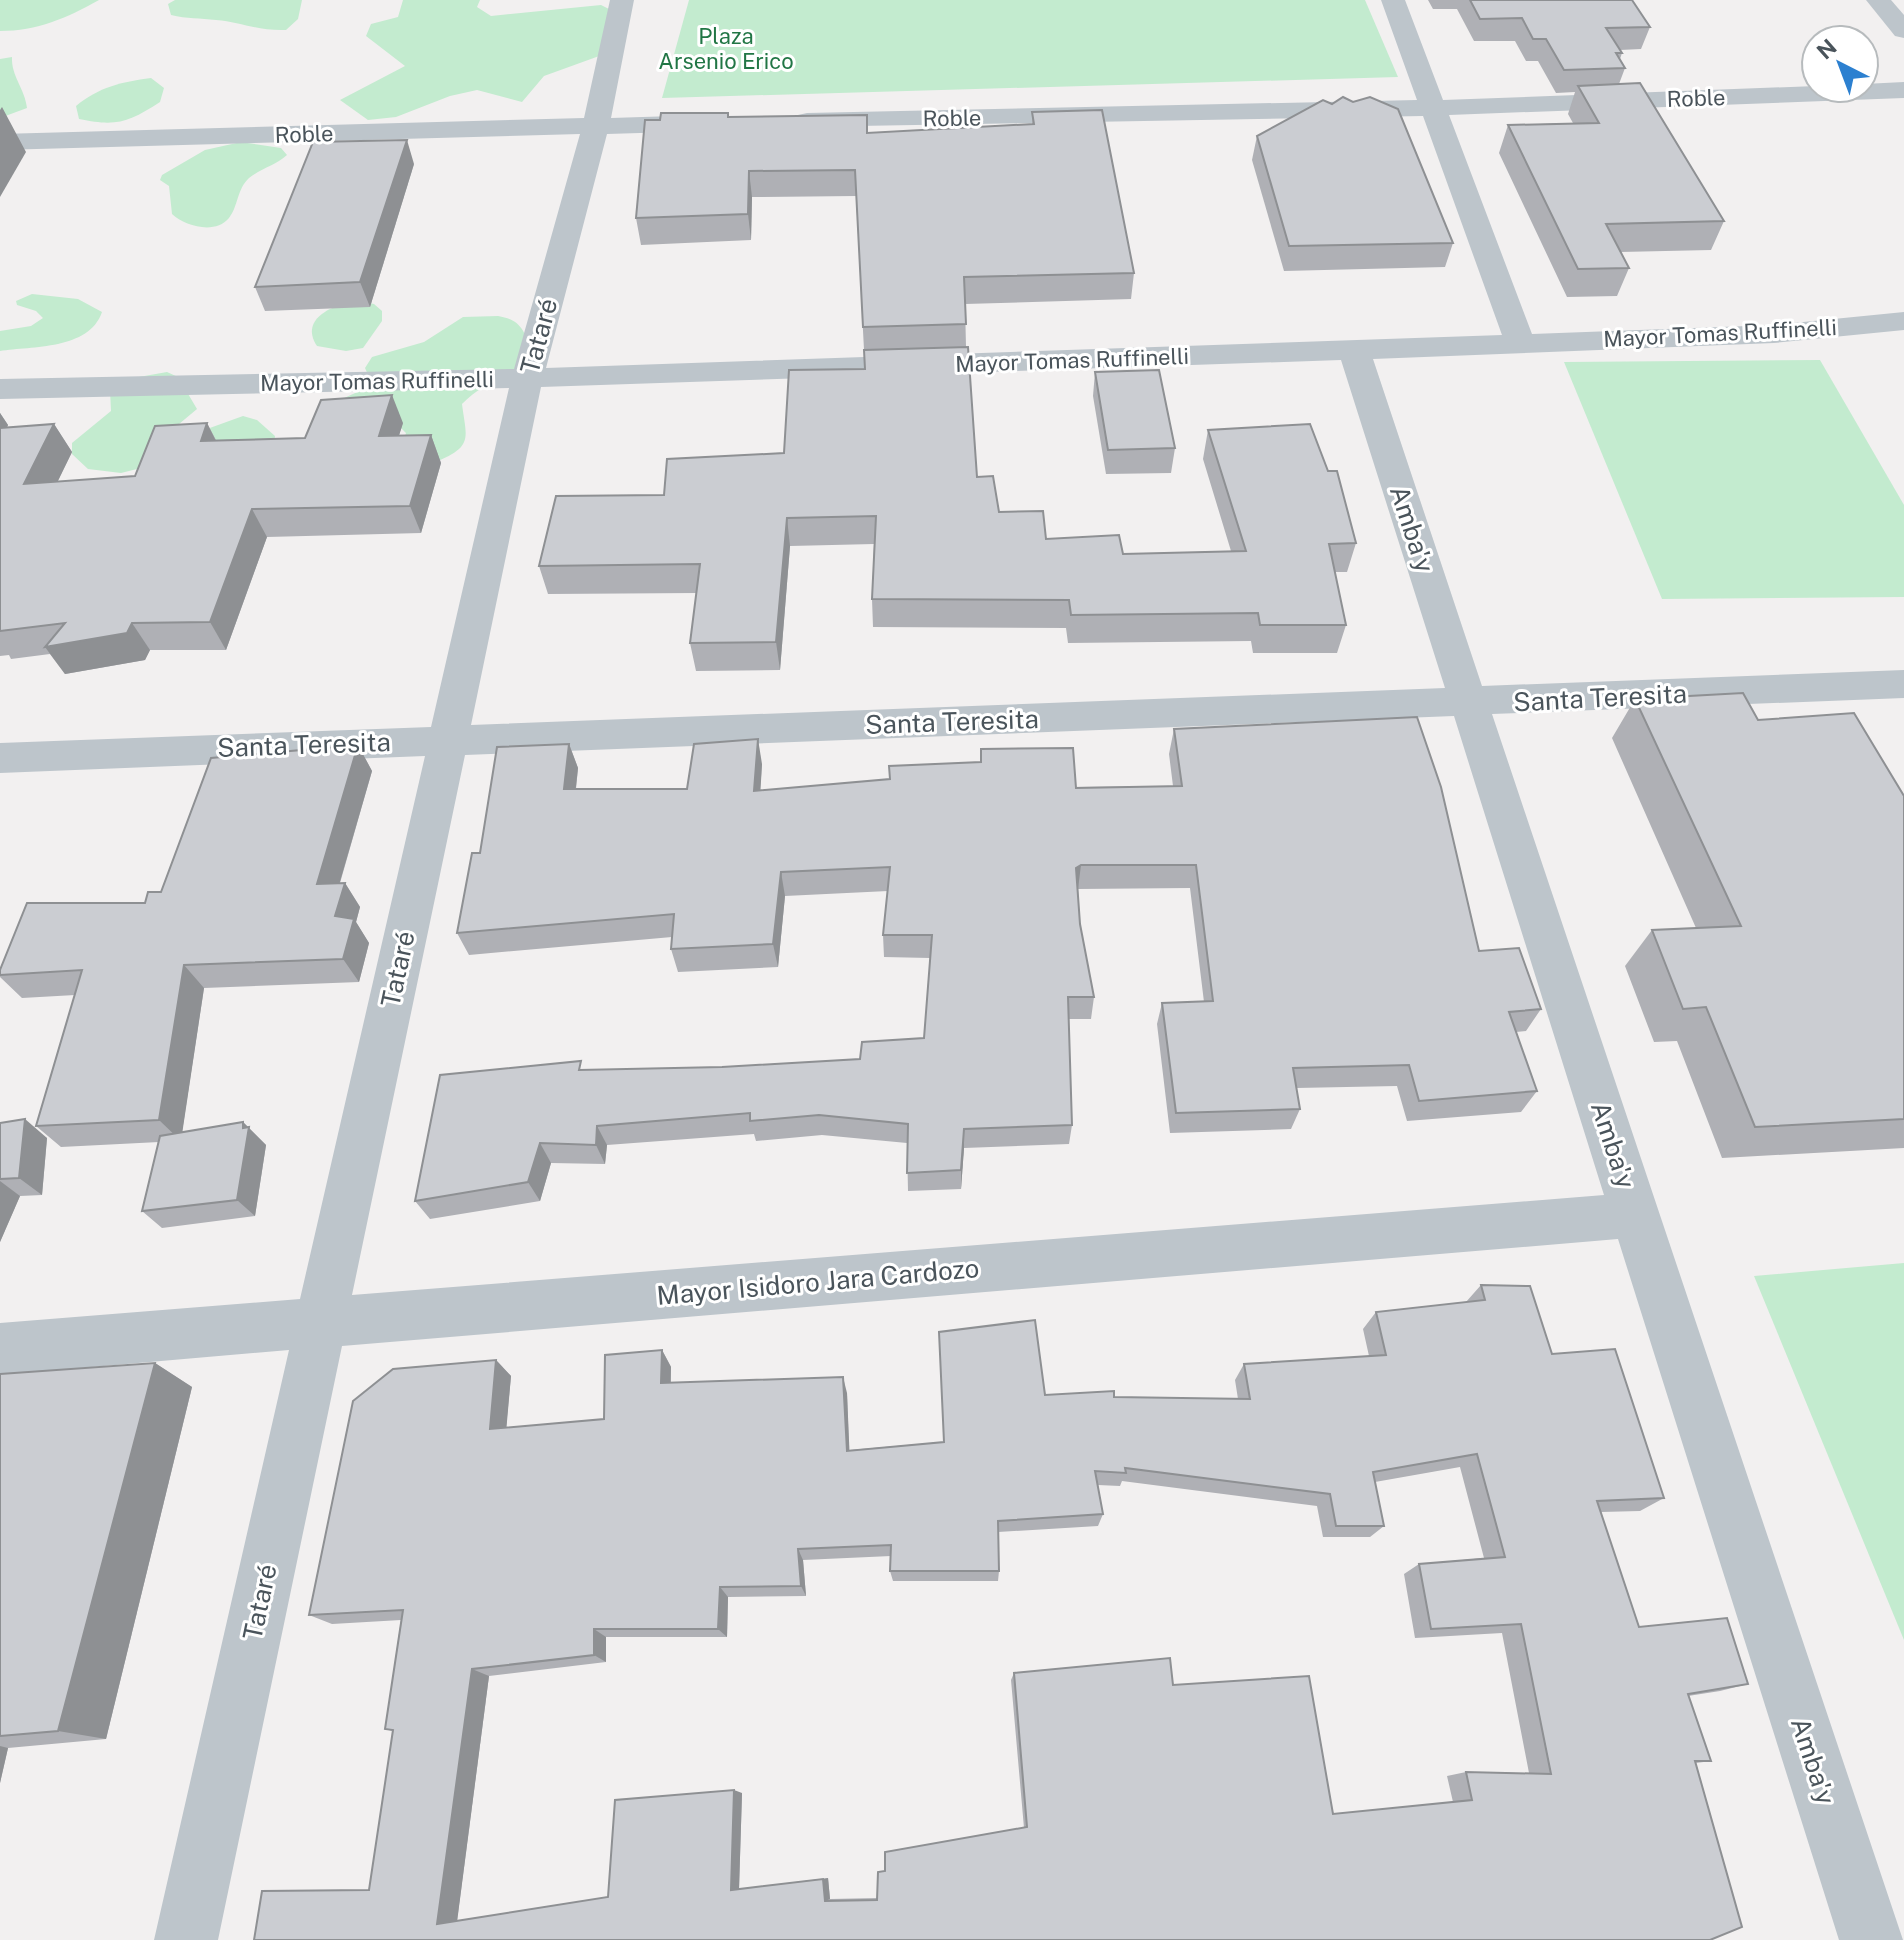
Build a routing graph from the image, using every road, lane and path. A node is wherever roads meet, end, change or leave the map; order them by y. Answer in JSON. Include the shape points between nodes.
{"nodes":[{"id":1,"x":622,"y":0,"type":"edge"},
{"id":2,"x":1393,"y":0,"type":"edge"},
{"id":3,"x":1878,"y":0,"type":"edge"},
{"id":4,"x":1904,"y":31,"type":"edge"},
{"id":5,"x":1904,"y":90,"type":"edge"},
{"id":6,"x":1430,"y":108,"type":"junction"},
{"id":7,"x":785,"y":121,"type":"edge"},
{"id":8,"x":738,"y":122,"type":"edge"},
{"id":9,"x":596,"y":125,"type":"junction"},
{"id":10,"x":0,"y":142,"type":"edge"},
{"id":11,"x":1904,"y":321,"type":"edge"},
{"id":12,"x":1520,"y":342,"type":"junction"},
{"id":13,"x":1354,"y":350,"type":"junction"},
{"id":14,"x":527,"y":378,"type":"junction"},
{"id":15,"x":0,"y":389,"type":"edge"},
{"id":16,"x":1904,"y":684,"type":"edge"},
{"id":17,"x":1468,"y":704,"type":"junction"},
{"id":18,"x":448,"y":740,"type":"junction"},
{"id":19,"x":0,"y":758,"type":"edge"},
{"id":20,"x":1635,"y":1215,"type":"junction"},
{"id":21,"x":321,"y":1322,"type":"junction"},
{"id":22,"x":0,"y":1349,"type":"edge"},
{"id":23,"x":186,"y":1940,"type":"edge"},
{"id":24,"x":1871,"y":1940,"type":"edge"}],
"edges":[{"from":1,"to":9,"type":"street","name":"Tataré"},
{"from":2,"to":6,"type":"street"},
{"from":3,"to":4,"type":"street"},
{"from":5,"to":6,"type":"street","name":"Roble"},
{"from":6,"to":7,"type":"street","name":"Roble"},
{"from":6,"to":12,"type":"street"},
{"from":8,"to":9,"type":"street","name":"Roble"},
{"from":9,"to":10,"type":"street","name":"Roble"},
{"from":9,"to":14,"type":"street","name":"Tataré"},
{"from":11,"to":12,"type":"street","name":"Mayor Tomas Ruffinelli","via":[[1774,334]]},
{"from":12,"to":13,"type":"street","name":"Mayor Tomas Ruffinelli"},
{"from":13,"to":14,"type":"street","name":"Mayor Tomas Ruffinelli"},
{"from":13,"to":17,"type":"street","name":"Amba'y"},
{"from":14,"to":15,"type":"street","name":"Mayor Tomas Ruffinelli"},
{"from":14,"to":18,"type":"street","name":"Tataré"},
{"from":16,"to":17,"type":"street","name":"Santa Teresita"},
{"from":17,"to":18,"type":"street","name":"Santa Teresita"},
{"from":17,"to":20,"type":"street","name":"Amba'y"},
{"from":18,"to":19,"type":"street","name":"Santa Teresita"},
{"from":18,"to":21,"type":"street","name":"Tataré"},
{"from":20,"to":21,"type":"street","name":"Mayor Isidoro Jara Cardozo"},
{"from":20,"to":24,"type":"street","name":"Amba'y"},
{"from":21,"to":22,"type":"street","name":"Mayor Isidoro Jara Cardozo"},
{"from":21,"to":23,"type":"street","name":"Tataré"}]}
